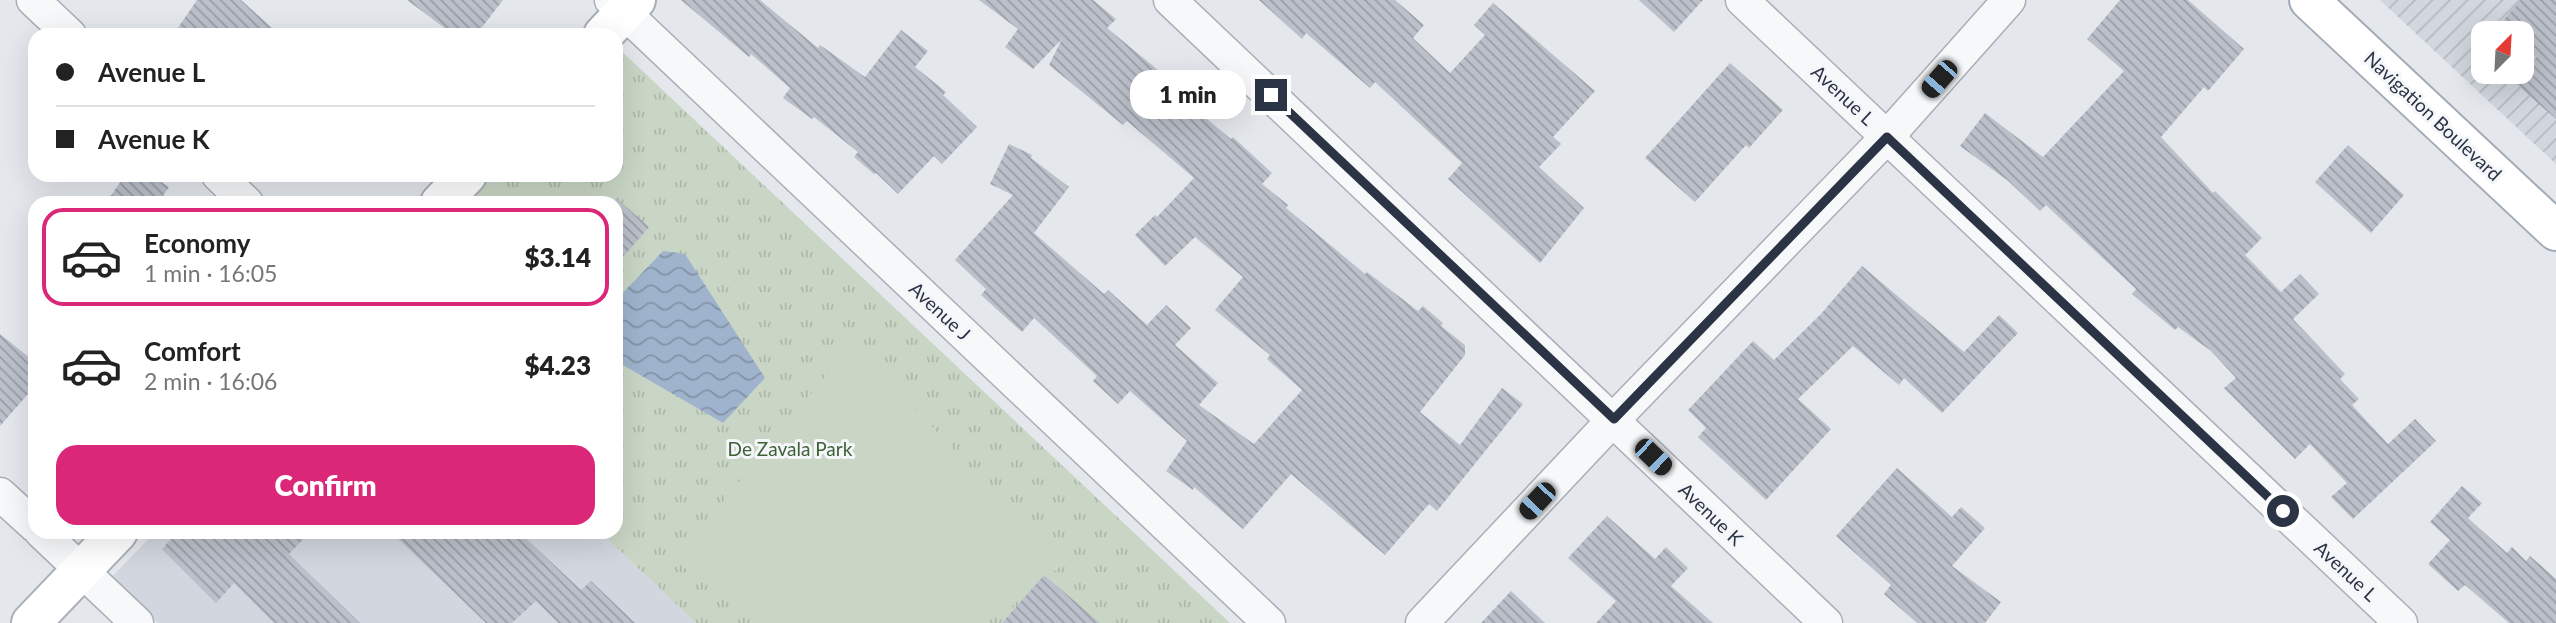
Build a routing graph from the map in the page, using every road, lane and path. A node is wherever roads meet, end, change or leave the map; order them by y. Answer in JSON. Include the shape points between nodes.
{"nodes":[{"id":1,"x":33,"y":0,"type":"edge"},
{"id":2,"x":1170,"y":0,"type":"edge"},
{"id":3,"x":1742,"y":0,"type":"edge"},
{"id":4,"x":2009,"y":0,"type":"edge"},
{"id":5,"x":2309,"y":0,"type":"edge"},
{"id":6,"x":618,"y":12,"type":"edge"},
{"id":7,"x":63,"y":28,"type":"edge"},
{"id":8,"x":1887,"y":137,"type":"junction"},
{"id":9,"x":225,"y":182,"type":"edge"},
{"id":10,"x":460,"y":182,"type":"edge"},
{"id":11,"x":240,"y":196,"type":"edge"},
{"id":12,"x":447,"y":196,"type":"edge"},
{"id":13,"x":2556,"y":231,"type":"edge"},
{"id":14,"x":1614,"y":419,"type":"junction"},
{"id":15,"x":0,"y":494,"type":"edge"},
{"id":16,"x":28,"y":520,"type":"edge"},
{"id":17,"x":49,"y":539,"type":"edge"},
{"id":18,"x":111,"y":539,"type":"edge"},
{"id":19,"x":81,"y":569,"type":"junction"},
{"id":20,"x":31,"y":623,"type":"edge"},
{"id":21,"x":137,"y":623,"type":"edge"},
{"id":22,"x":1269,"y":623,"type":"edge"},
{"id":23,"x":1422,"y":623,"type":"edge"},
{"id":24,"x":1826,"y":623,"type":"edge"},
{"id":25,"x":2401,"y":623,"type":"edge"}],
"edges":[{"from":1,"to":7,"type":"street"},
{"from":2,"to":14,"type":"street","name":"Avenue K"},
{"from":3,"to":8,"type":"street","name":"Avenue L"},
{"from":4,"to":8,"type":"street"},
{"from":5,"to":13,"type":"main road","name":"Navigation Boulevard"},
{"from":6,"to":22,"type":"street","name":"Avenue J"},
{"from":8,"to":14,"type":"street"},
{"from":8,"to":25,"type":"street","name":"Avenue L"},
{"from":9,"to":11,"type":"street"},
{"from":10,"to":12,"type":"main road"},
{"from":14,"to":23,"type":"street"},
{"from":14,"to":24,"type":"street","name":"Avenue K"},
{"from":15,"to":16,"type":"street"},
{"from":17,"to":19,"type":"street"},
{"from":18,"to":19,"type":"main road"},
{"from":19,"to":20,"type":"main road"},
{"from":19,"to":21,"type":"street"}]}
